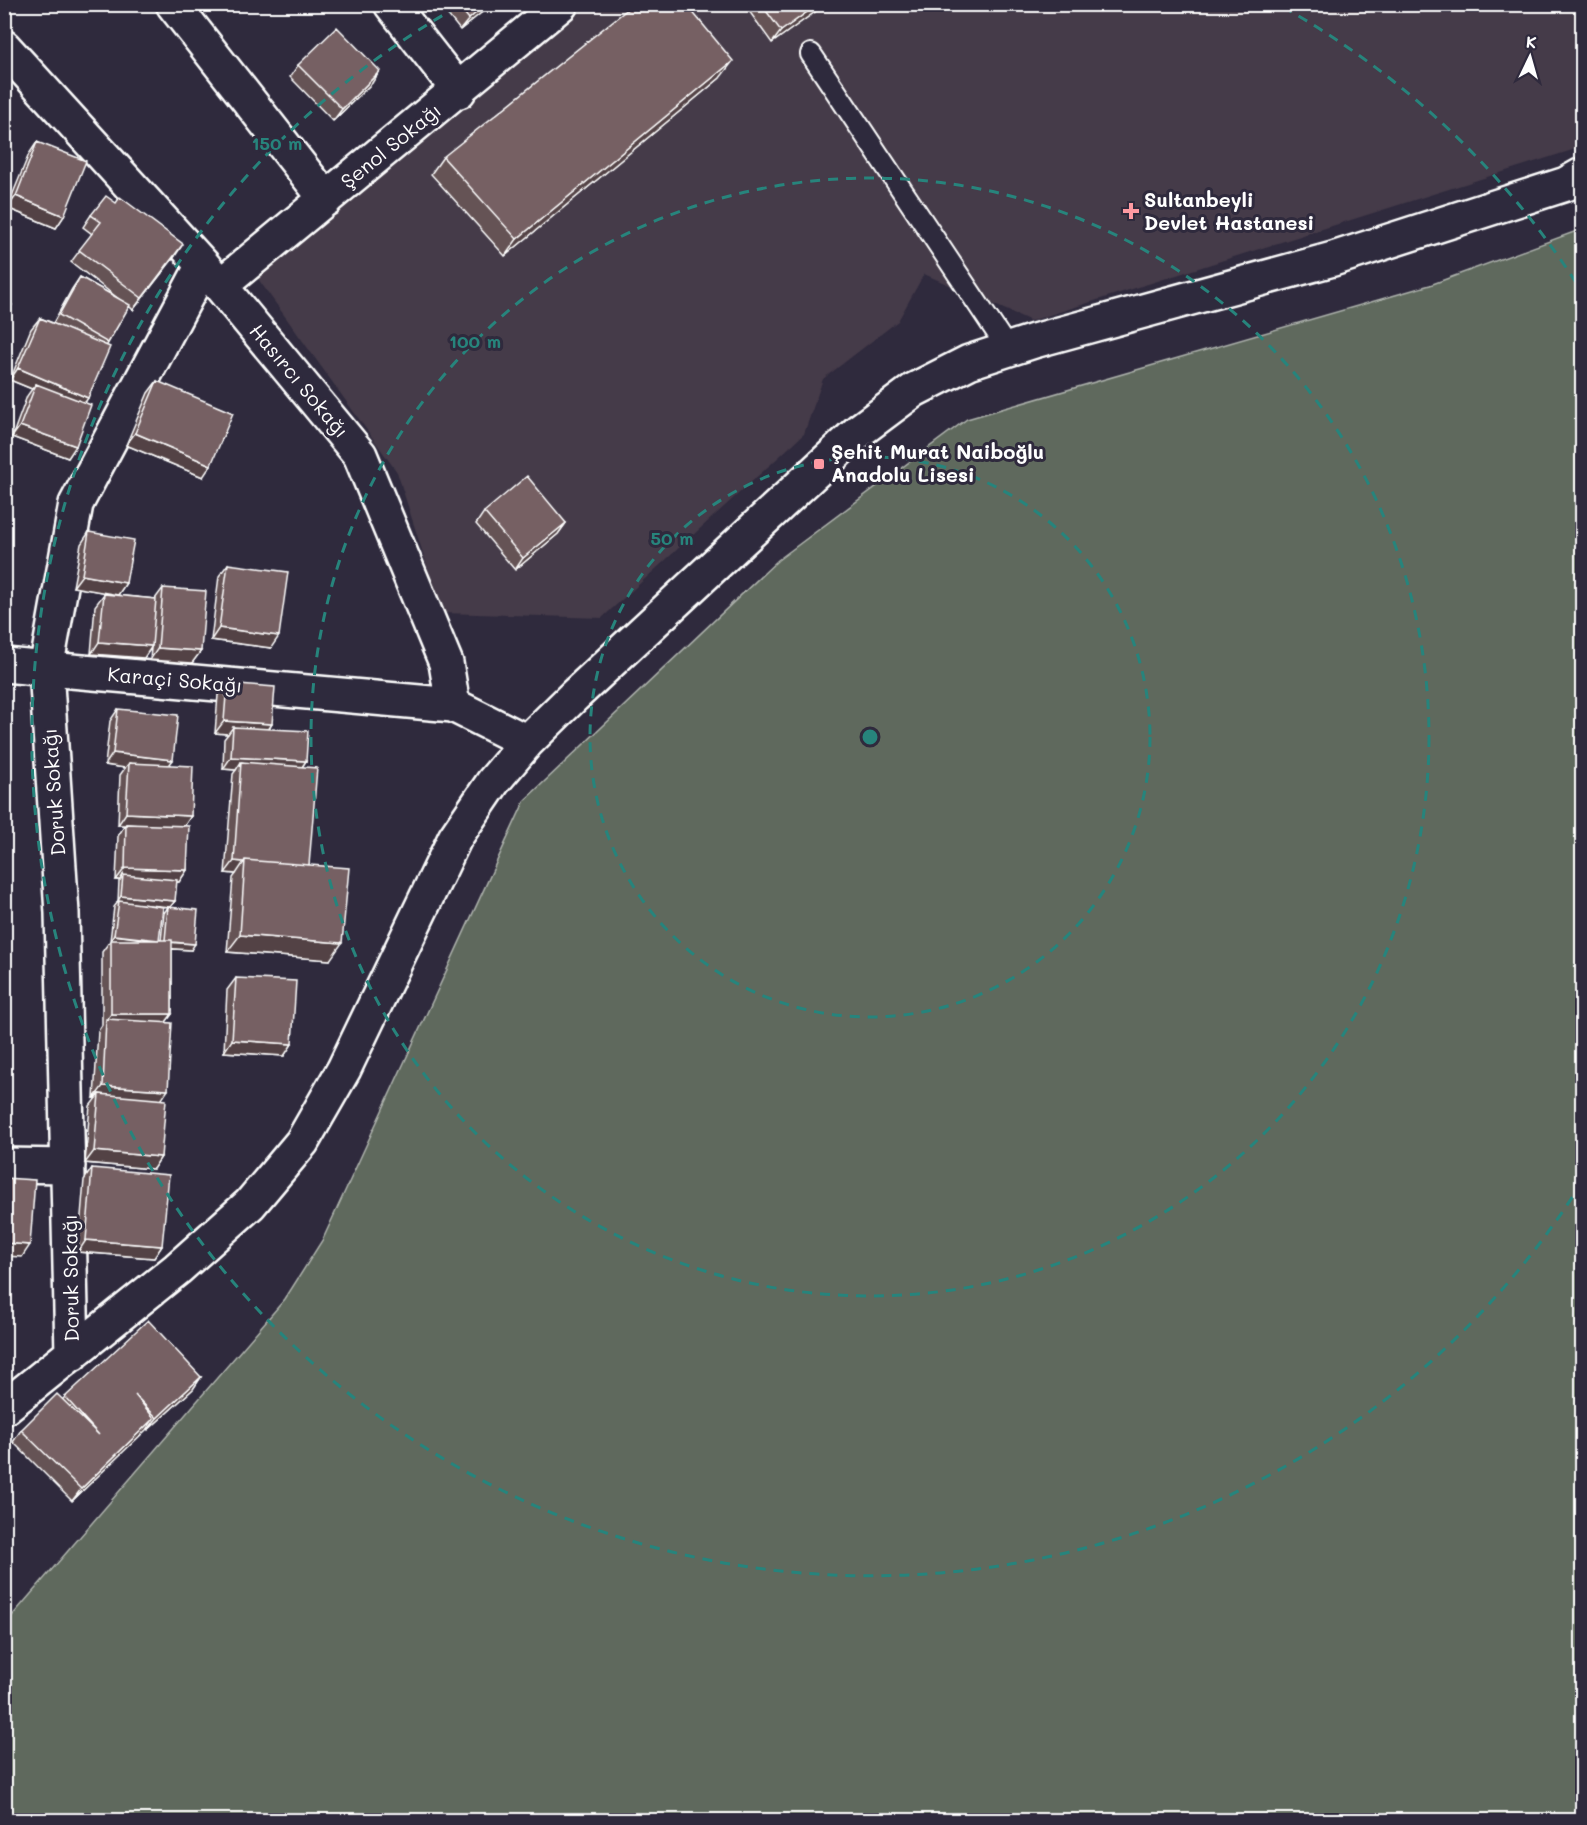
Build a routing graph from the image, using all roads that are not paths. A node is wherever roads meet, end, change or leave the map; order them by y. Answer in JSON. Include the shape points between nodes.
{"nodes":[{"id":1,"x":173,"y":4,"type":"edge"},
{"id":2,"x":392,"y":4,"type":"edge"},
{"id":3,"x":561,"y":4,"type":"edge"},
{"id":4,"x":4,"y":47,"type":"edge"},
{"id":5,"x":811,"y":54,"type":"dead end"},
{"id":6,"x":459,"y":91,"type":"junction"},
{"id":7,"x":1582,"y":175,"type":"edge"},
{"id":8,"x":326,"y":199,"type":"junction"},
{"id":9,"x":212,"y":275,"type":"junction"},
{"id":10,"x":1008,"y":349,"type":"junction"},
{"id":11,"x":4,"y":665,"type":"edge"},
{"id":12,"x":46,"y":669,"type":"junction"},
{"id":13,"x":453,"y":705,"type":"junction"},
{"id":14,"x":527,"y":742,"type":"junction"},
{"id":15,"x":4,"y":1165,"type":"edge"},
{"id":16,"x":68,"y":1166,"type":"junction"},
{"id":17,"x":72,"y":1354,"type":"junction"},
{"id":18,"x":4,"y":1408,"type":"edge"}],
"edges":[{"from":1,"to":8,"type":"street"},
{"from":2,"to":6,"type":"street"},
{"from":3,"to":6,"type":"street","name":"Şenol Sokağı"},
{"from":4,"to":9,"type":"street","name":"Hasırcı Sokağı"},
{"from":5,"to":10,"type":"lane"},
{"from":6,"to":8,"type":"street","name":"Şenol Sokağı"},
{"from":7,"to":10,"type":"street","via":[[1566,184],[1333,259]]},
{"from":8,"to":9,"type":"street","name":"Şenol Sokağı"},
{"from":9,"to":12,"type":"street","name":"Doruk Sokağı","via":[[76,504]]},
{"from":9,"to":13,"type":"street","name":"Hasırcı Sokağı","via":[[360,455],[446,663]]},
{"from":10,"to":14,"type":"street","via":[[969,362],[914,390],[859,430]]},
{"from":11,"to":12,"type":"street","name":"Karaçi Sokağı"},
{"from":12,"to":13,"type":"street","name":"Karaçi Sokağı"},
{"from":12,"to":16,"type":"street","name":"Doruk Sokağı","via":[[62,913]]},
{"from":13,"to":14,"type":"street"},
{"from":14,"to":17,"type":"street","via":[[493,782],[455,838],[344,1069],[302,1142],[250,1204]]},
{"from":15,"to":16,"type":"street"},
{"from":16,"to":17,"type":"street","name":"Doruk Sokağı"},
{"from":17,"to":18,"type":"street"}]}
